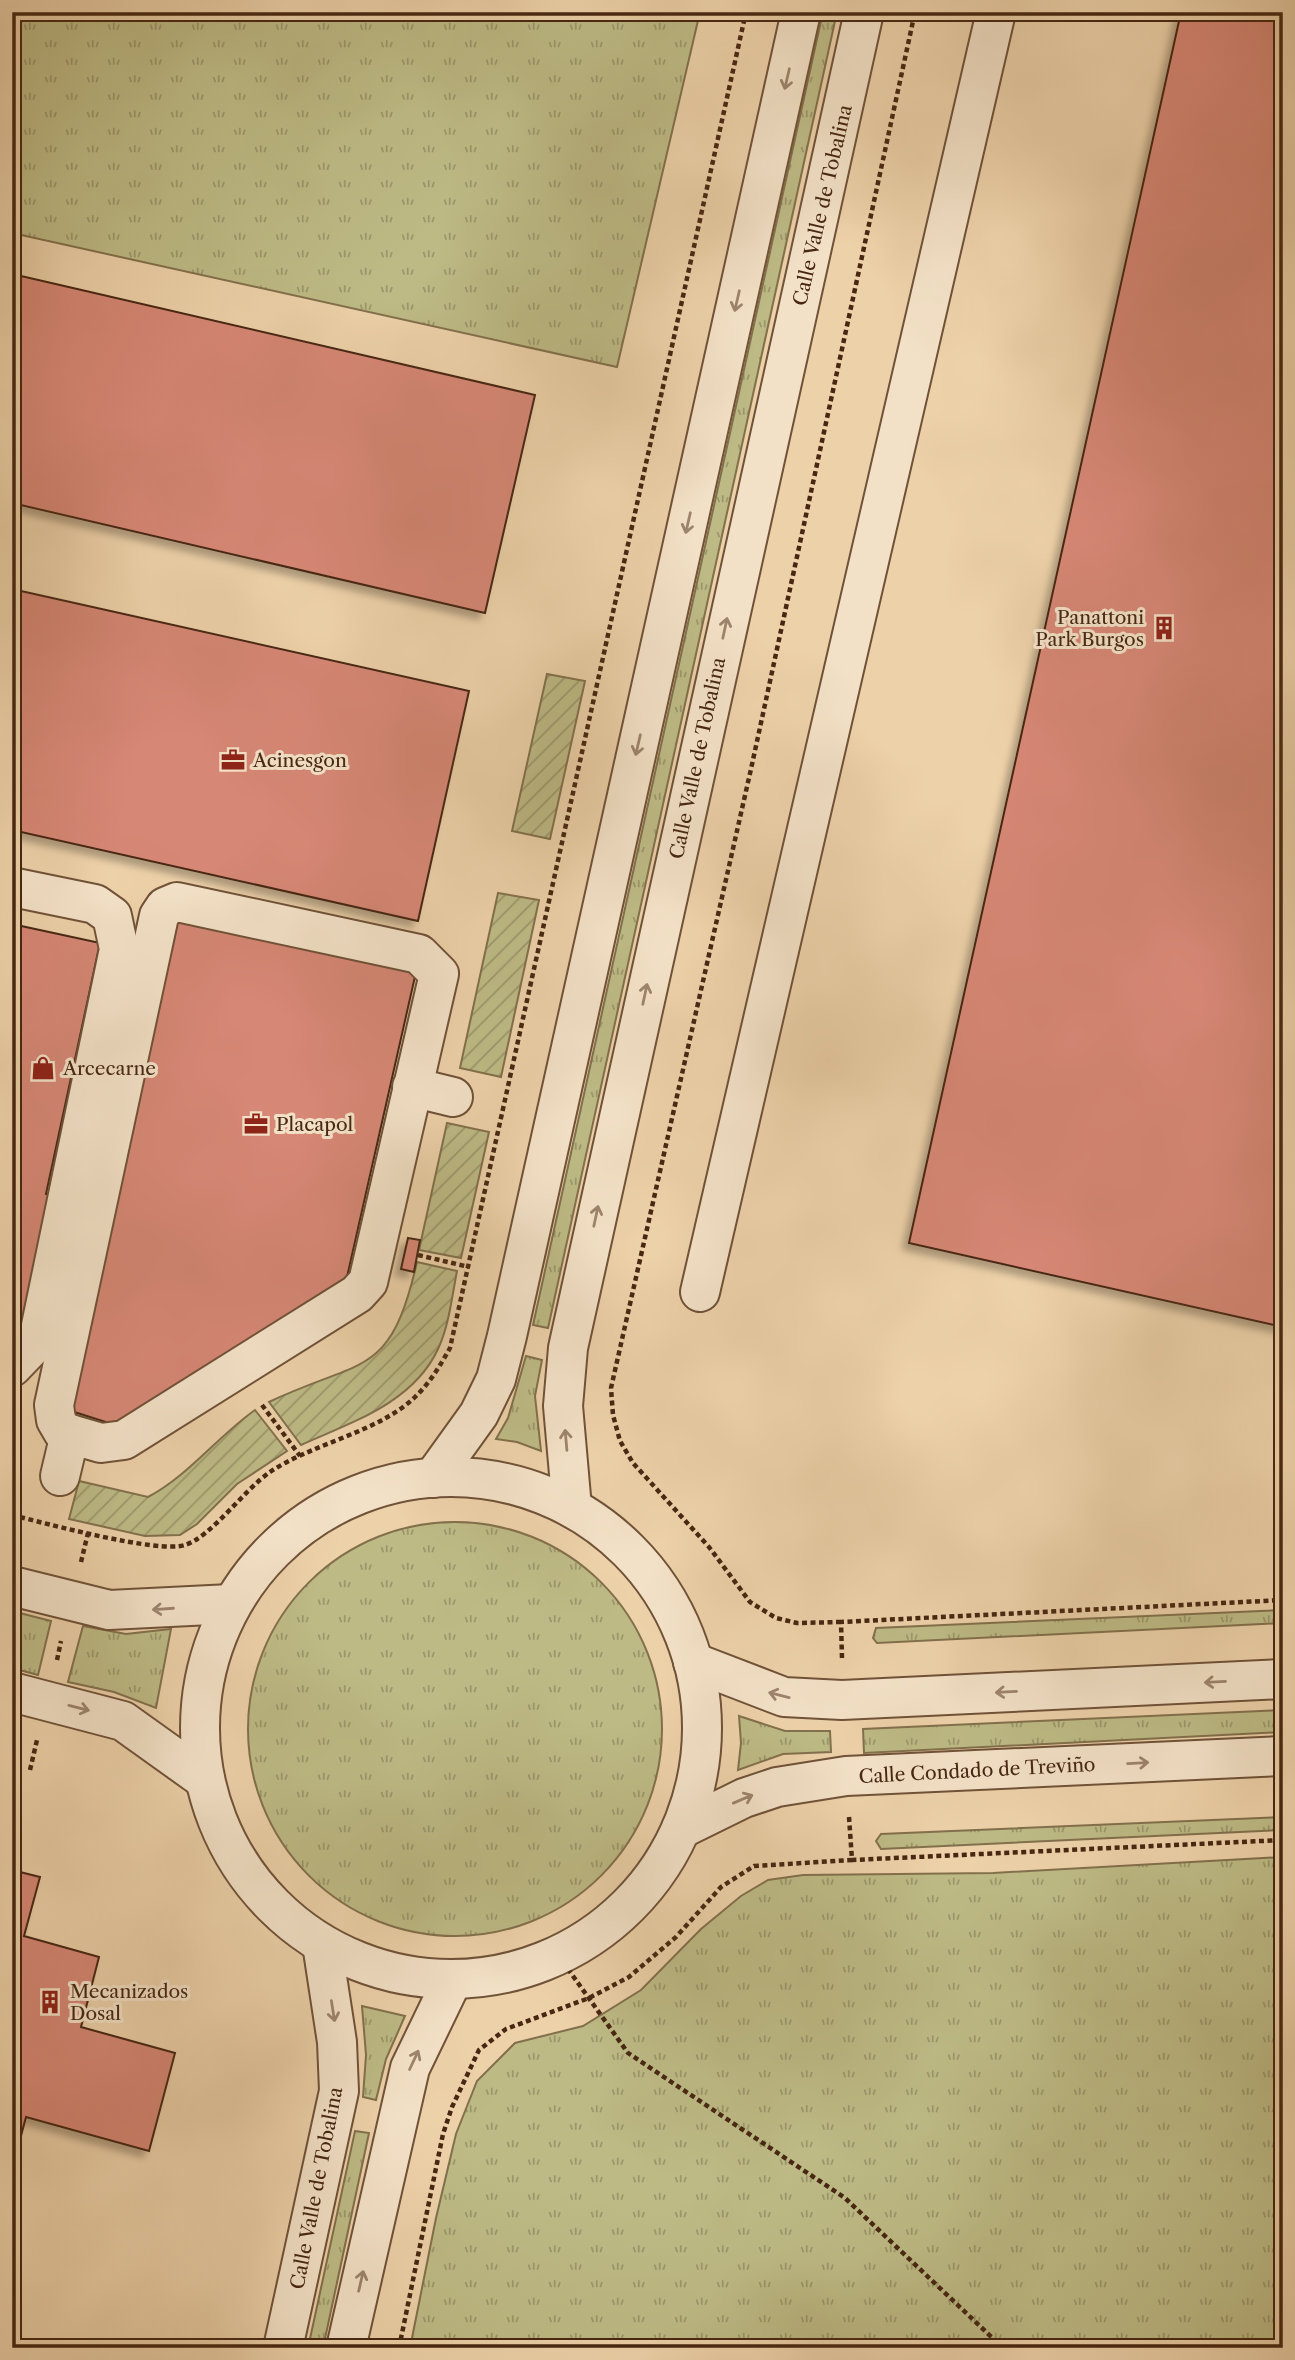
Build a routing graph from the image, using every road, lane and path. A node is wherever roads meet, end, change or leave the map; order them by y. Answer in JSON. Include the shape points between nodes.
{"nodes":[{"id":1,"x":746,"y":12,"type":"edge"},
{"id":2,"x":801,"y":12,"type":"edge"},
{"id":3,"x":864,"y":12,"type":"edge"},
{"id":4,"x":915,"y":12,"type":"edge"},
{"id":5,"x":996,"y":12,"type":"edge"},
{"id":6,"x":12,"y":887,"type":"edge"},
{"id":7,"x":412,"y":1087,"type":"junction"},
{"id":8,"x":453,"y":1097,"type":"dead end"},
{"id":9,"x":418,"y":1255,"type":"dead end"},
{"id":10,"x":469,"y":1267,"type":"junction"},
{"id":11,"x":700,"y":1292,"type":"dead end"},
{"id":12,"x":12,"y":1367,"type":"edge"},
{"id":13,"x":262,"y":1405,"type":"dead end"},
{"id":14,"x":70,"y":1434,"type":"junction"},
{"id":15,"x":300,"y":1456,"type":"junction"},
{"id":16,"x":60,"y":1476,"type":"dead end"},
{"id":17,"x":433,"y":1478,"type":"junction"},
{"id":18,"x":572,"y":1508,"type":"junction"},
{"id":19,"x":12,"y":1515,"type":"edge"},
{"id":20,"x":88,"y":1532,"type":"junction"},
{"id":21,"x":12,"y":1586,"type":"edge"},
{"id":22,"x":71,"y":1602,"type":"junction"},
{"id":23,"x":231,"y":1604,"type":"junction"},
{"id":24,"x":841,"y":1622,"type":"dead end"},
{"id":25,"x":693,"y":1662,"type":"junction"},
{"id":26,"x":1283,"y":1679,"type":"edge"},
{"id":27,"x":30,"y":1696,"type":"edge"},
{"id":28,"x":1283,"y":1756,"type":"edge"},
{"id":29,"x":30,"y":1770,"type":"dead end"},
{"id":30,"x":204,"y":1779,"type":"junction"},
{"id":31,"x":681,"y":1829,"type":"junction"},
{"id":32,"x":852,"y":1860,"type":"dead end"},
{"id":33,"x":323,"y":1944,"type":"junction"},
{"id":34,"x":558,"y":1955,"type":"junction"},
{"id":35,"x":453,"y":1979,"type":"junction"},
{"id":36,"x":589,"y":1998,"type":"junction"},
{"id":37,"x":283,"y":2348,"type":"edge"},
{"id":38,"x":346,"y":2348,"type":"edge"},
{"id":39,"x":399,"y":2348,"type":"edge"},
{"id":40,"x":1003,"y":2348,"type":"edge"}],
"edges":[{"from":1,"to":10,"type":"path"},
{"from":2,"to":17,"type":"street","one_way":true,"via":[[508,1336],[496,1380],[479,1413]]},
{"from":18,"to":3,"type":"street","name":"Calle Valle de Tobalina","one_way":true,"via":[[563,1406],[568,1348]]},
{"from":4,"to":24,"type":"path","via":[[611,1388],[620,1441],[633,1463],[709,1547],[750,1602],[776,1618],[797,1623]]},
{"from":5,"to":11,"type":"street"},
{"from":6,"to":12,"type":"street","via":[[96,904],[112,916],[119,950],[38,1340]]},
{"from":7,"to":8,"type":"street"},
{"from":7,"to":14,"type":"street","via":[[368,1282],[357,1294],[124,1440],[101,1443]]},
{"from":7,"to":14,"type":"street","via":[[439,974],[419,954],[177,902],[165,907],[159,916],[54,1405],[56,1420],[63,1432]]},
{"from":9,"to":10,"type":"path"},
{"from":10,"to":15,"type":"path","via":[[450,1348],[416,1397],[379,1420]]},
{"from":13,"to":15,"type":"path"},
{"from":14,"to":16,"type":"street"},
{"from":15,"to":20,"type":"path","via":[[270,1472],[185,1546],[156,1546]]},
{"from":17,"to":18,"type":"street","via":[[481,1479],[528,1489]]},
{"from":17,"to":23,"type":"street","via":[[398,1482],[331,1506],[274,1548]]},
{"from":18,"to":25,"type":"street","via":[[606,1530],[660,1589]]},
{"from":19,"to":20,"type":"path"},
{"from":20,"to":22,"type":"path"},
{"from":21,"to":22,"type":"street"},
{"from":23,"to":22,"type":"street","one_way":true,"via":[[130,1611]]},
{"from":22,"to":27,"type":"path"},
{"from":23,"to":30,"type":"street","via":[[208,1660],[199,1718]]},
{"from":26,"to":25,"type":"street","one_way":true,"via":[[842,1700],[784,1698]]},
{"from":25,"to":31,"type":"street","via":[[702,1718],[698,1775]]},
{"from":27,"to":29,"type":"path"},
{"from":27,"to":30,"type":"street","one_way":true,"via":[[123,1721]]},
{"from":31,"to":28,"type":"street","name":"Calle Condado de Treviño","one_way":true,"via":[[777,1787],[846,1776]]},
{"from":30,"to":33,"type":"street","via":[[227,1844],[268,1901]]},
{"from":31,"to":34,"type":"street","via":[[660,1868],[631,1903],[597,1933]]},
{"from":32,"to":36,"type":"path","via":[[754,1866],[721,1887],[676,1937],[629,1977]]},
{"from":33,"to":35,"type":"street","via":[[386,1970]]},
{"from":33,"to":37,"type":"street","name":"Calle Valle de Tobalina","one_way":true,"via":[[339,2091]]},
{"from":34,"to":35,"type":"street","via":[[489,1976]]},
{"from":34,"to":36,"type":"path"},
{"from":38,"to":35,"type":"street","one_way":true,"via":[[410,2068]]},
{"from":36,"to":39,"type":"path","via":[[506,2029],[479,2050],[443,2134]]},
{"from":36,"to":40,"type":"path","via":[[628,2053],[845,2198]]}]}
